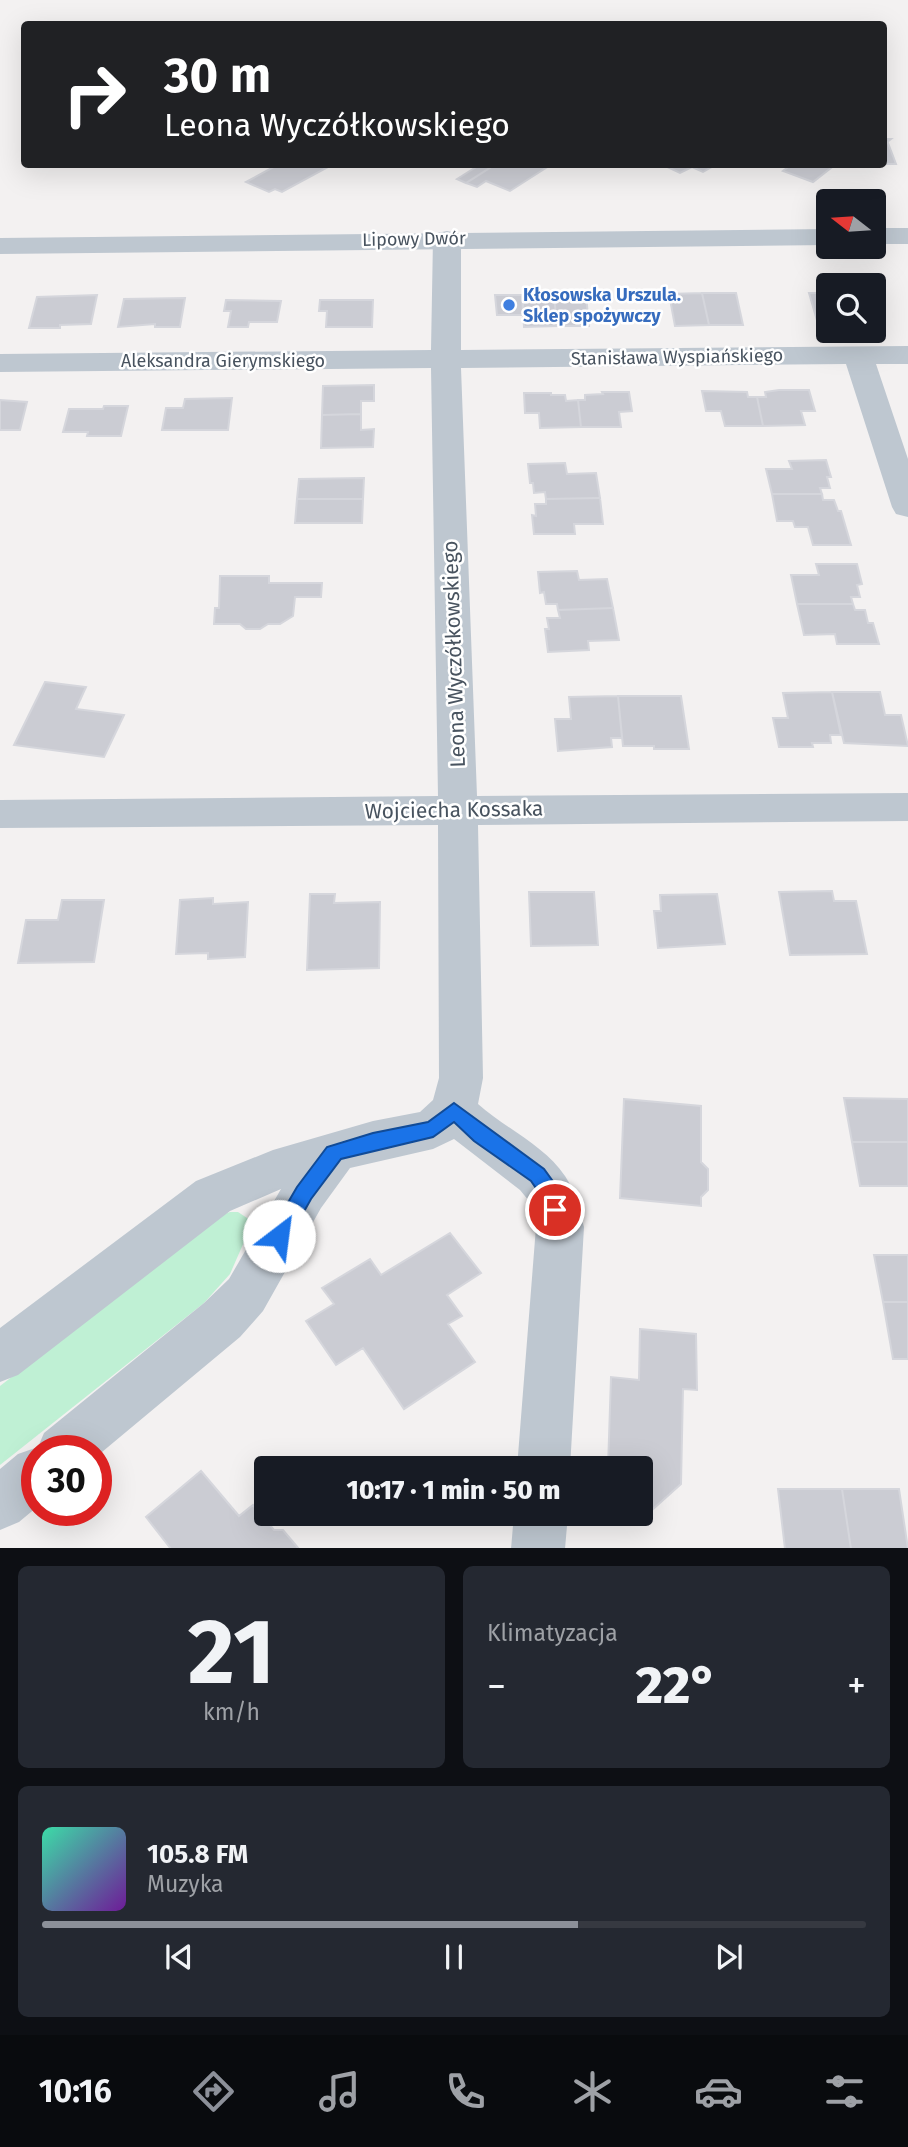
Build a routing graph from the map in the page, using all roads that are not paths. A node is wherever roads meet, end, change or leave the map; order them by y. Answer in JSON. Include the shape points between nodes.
{"nodes":[{"id":1,"x":886,"y":236,"type":"edge"},
{"id":2,"x":908,"y":236,"type":"edge"},
{"id":3,"x":816,"y":237,"type":"edge"},
{"id":4,"x":447,"y":239,"type":"junction"},
{"id":5,"x":0,"y":246,"type":"edge"},
{"id":6,"x":858,"y":355,"type":"junction"},
{"id":7,"x":908,"y":355,"type":"edge"},
{"id":8,"x":446,"y":360,"type":"junction"},
{"id":9,"x":0,"y":363,"type":"edge"},
{"id":10,"x":908,"y":507,"type":"edge"},
{"id":11,"x":908,"y":807,"type":"edge"},
{"id":12,"x":458,"y":809,"type":"junction"},
{"id":13,"x":0,"y":814,"type":"edge"},
{"id":14,"x":454,"y":1111,"type":"junction"},
{"id":15,"x":334,"y":1153,"type":"junction"},
{"id":16,"x":0,"y":1358,"type":"edge"},
{"id":17,"x":82,"y":1435,"type":"edge"},
{"id":18,"x":545,"y":1456,"type":"edge"},
{"id":19,"x":21,"y":1486,"type":"edge"},
{"id":20,"x":0,"y":1503,"type":"edge"},
{"id":21,"x":540,"y":1526,"type":"edge"},
{"id":22,"x":538,"y":1548,"type":"edge"}],
"edges":[{"from":1,"to":2,"type":"street"},
{"from":3,"to":4,"type":"street","name":"Lipowy Dwór"},
{"from":4,"to":5,"type":"street","name":"Lipowy Dwór"},
{"from":4,"to":8,"type":"street","name":"Leona Wyczółkowskiego"},
{"from":6,"to":7,"type":"street","name":"Stanisława Wyspiańskiego"},
{"from":6,"to":8,"type":"street","name":"Stanisława Wyspiańskiego"},
{"from":6,"to":10,"type":"street"},
{"from":8,"to":9,"type":"street","name":"Aleksandra Gierymskiego"},
{"from":8,"to":12,"type":"street","name":"Leona Wyczółkowskiego"},
{"from":11,"to":12,"type":"street","name":"Wojciecha Kossaka"},
{"from":12,"to":13,"type":"street","name":"Wojciecha Kossaka"},
{"from":12,"to":14,"type":"street","name":"Leona Wyczółkowskiego","via":[[461,1078]]},
{"from":14,"to":15,"type":"street","via":[[433,1129]]},
{"from":14,"to":18,"type":"street","via":[[537,1175],[550,1193],[560,1227]]},
{"from":15,"to":16,"type":"street","via":[[272,1171],[213,1196]]},
{"from":15,"to":17,"type":"street","via":[[304,1193],[246,1294],[222,1320]]},
{"from":19,"to":20,"type":"street"},
{"from":21,"to":22,"type":"street"}]}
